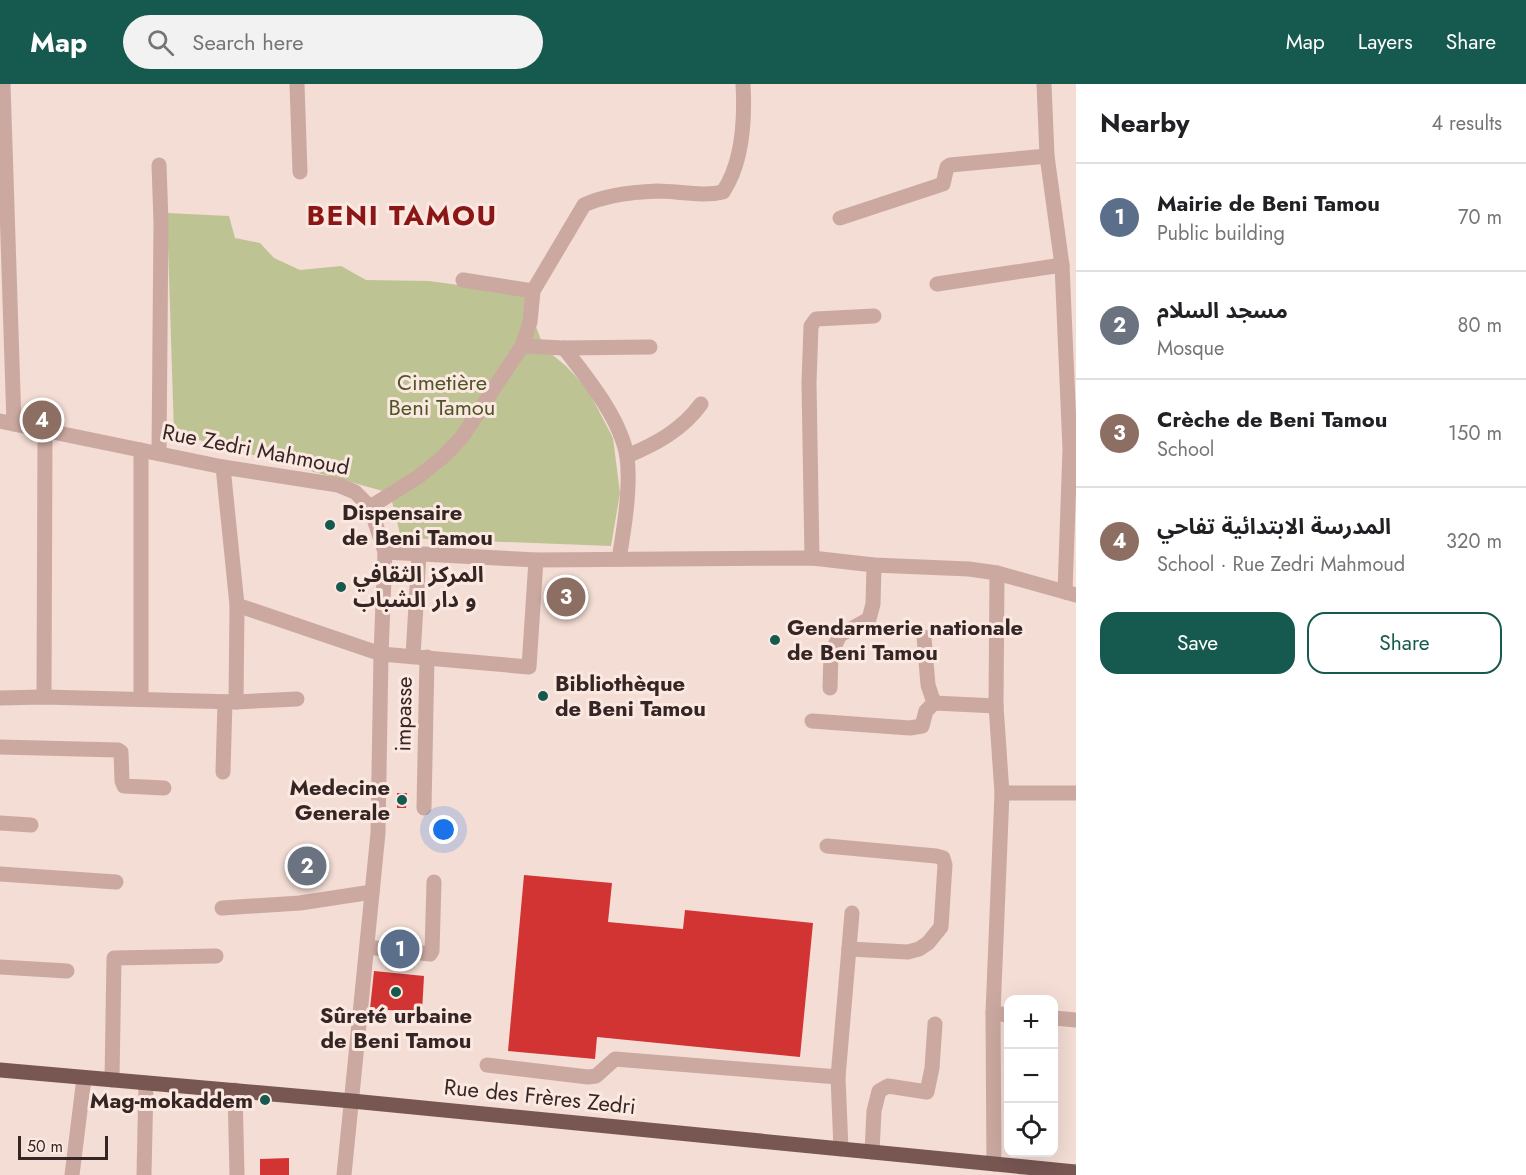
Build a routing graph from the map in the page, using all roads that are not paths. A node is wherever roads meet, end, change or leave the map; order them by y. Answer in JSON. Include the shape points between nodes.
{"nodes":[{"id":1,"x":3,"y":84,"type":"edge"},
{"id":2,"x":297,"y":84,"type":"edge"},
{"id":3,"x":743,"y":84,"type":"edge"},
{"id":4,"x":1044,"y":84,"type":"edge"},
{"id":5,"x":1047,"y":156,"type":"junction"},
{"id":6,"x":159,"y":165,"type":"dead end"},
{"id":7,"x":300,"y":172,"type":"dead end"},
{"id":8,"x":840,"y":218,"type":"dead end"},
{"id":9,"x":1062,"y":265,"type":"junction"},
{"id":10,"x":463,"y":280,"type":"dead end"},
{"id":11,"x":937,"y":284,"type":"dead end"},
{"id":12,"x":533,"y":291,"type":"junction"},
{"id":13,"x":874,"y":316,"type":"dead end"},
{"id":14,"x":522,"y":346,"type":"junction"},
{"id":15,"x":650,"y":347,"type":"dead end"},
{"id":16,"x":564,"y":348,"type":"junction"},
{"id":17,"x":701,"y":404,"type":"dead end"},
{"id":18,"x":7,"y":423,"type":"edge"},
{"id":19,"x":45,"y":430,"type":"junction"},
{"id":20,"x":141,"y":450,"type":"junction"},
{"id":21,"x":159,"y":452,"type":"junction"},
{"id":22,"x":627,"y":456,"type":"junction"},
{"id":23,"x":223,"y":467,"type":"junction"},
{"id":24,"x":370,"y":507,"type":"junction"},
{"id":25,"x":385,"y":552,"type":"junction"},
{"id":26,"x":419,"y":554,"type":"junction"},
{"id":27,"x":812,"y":558,"type":"junction"},
{"id":28,"x":619,"y":559,"type":"junction"},
{"id":29,"x":536,"y":560,"type":"junction"},
{"id":30,"x":874,"y":566,"type":"junction"},
{"id":31,"x":997,"y":573,"type":"junction"},
{"id":32,"x":1070,"y":594,"type":"edge"},
{"id":33,"x":237,"y":604,"type":"junction"},
{"id":34,"x":924,"y":637,"type":"dead end"},
{"id":35,"x":381,"y":654,"type":"junction"},
{"id":36,"x":420,"y":656,"type":"junction"},
{"id":37,"x":830,"y":688,"type":"dead end"},
{"id":38,"x":44,"y":697,"type":"junction"},
{"id":39,"x":0,"y":698,"type":"edge"},
{"id":40,"x":141,"y":699,"type":"junction"},
{"id":41,"x":297,"y":699,"type":"dead end"},
{"id":42,"x":231,"y":702,"type":"junction"},
{"id":43,"x":934,"y":703,"type":"junction"},
{"id":44,"x":996,"y":706,"type":"junction"},
{"id":45,"x":813,"y":721,"type":"dead end"},
{"id":46,"x":0,"y":747,"type":"edge"},
{"id":47,"x":223,"y":772,"type":"dead end"},
{"id":48,"x":164,"y":788,"type":"dead end"},
{"id":49,"x":1002,"y":793,"type":"junction"},
{"id":50,"x":1076,"y":793,"type":"edge"},
{"id":51,"x":424,"y":807,"type":"dead end"},
{"id":52,"x":0,"y":823,"type":"edge"},
{"id":53,"x":31,"y":825,"type":"dead end"},
{"id":54,"x":827,"y":846,"type":"dead end"},
{"id":55,"x":0,"y":874,"type":"edge"},
{"id":56,"x":116,"y":882,"type":"dead end"},
{"id":57,"x":434,"y":882,"type":"dead end"},
{"id":58,"x":372,"y":892,"type":"junction"},
{"id":59,"x":222,"y":908,"type":"dead end"},
{"id":60,"x":852,"y":914,"type":"dead end"},
{"id":61,"x":367,"y":947,"type":"junction"},
{"id":62,"x":849,"y":949,"type":"junction"},
{"id":63,"x":216,"y":956,"type":"dead end"},
{"id":64,"x":0,"y":966,"type":"edge"},
{"id":65,"x":67,"y":971,"type":"dead end"},
{"id":66,"x":1001,"y":1014,"type":"edge"},
{"id":67,"x":1058,"y":1018,"type":"edge"},
{"id":68,"x":1076,"y":1020,"type":"edge"},
{"id":69,"x":935,"y":1024,"type":"dead end"},
{"id":70,"x":487,"y":1065,"type":"dead end"},
{"id":71,"x":0,"y":1070,"type":"edge"},
{"id":72,"x":837,"y":1077,"type":"junction"},
{"id":73,"x":84,"y":1078,"type":"junction"},
{"id":74,"x":111,"y":1080,"type":"junction"},
{"id":75,"x":146,"y":1083,"type":"junction"},
{"id":76,"x":235,"y":1090,"type":"junction"},
{"id":77,"x":352,"y":1101,"type":"junction"},
{"id":78,"x":841,"y":1149,"type":"junction"},
{"id":79,"x":872,"y":1152,"type":"junction"},
{"id":80,"x":994,"y":1164,"type":"junction"},
{"id":81,"x":1076,"y":1172,"type":"edge"},
{"id":82,"x":72,"y":1175,"type":"edge"},
{"id":83,"x":144,"y":1175,"type":"edge"},
{"id":84,"x":237,"y":1175,"type":"edge"},
{"id":85,"x":344,"y":1175,"type":"edge"}],
"edges":[{"from":1,"to":18,"type":"street"},
{"from":2,"to":7,"type":"street"},
{"from":3,"to":12,"type":"street","via":[[745,110],[737,158],[723,192],[712,195],[656,191],[584,204]]},
{"from":4,"to":5,"type":"street"},
{"from":5,"to":8,"type":"street","via":[[950,165],[943,184]]},
{"from":5,"to":9,"type":"street"},
{"from":6,"to":21,"type":"street"},
{"from":9,"to":11,"type":"street"},
{"from":9,"to":32,"type":"street","via":[[1070,449]]},
{"from":10,"to":12,"type":"street"},
{"from":12,"to":14,"type":"street","via":[[530,322]]},
{"from":13,"to":27,"type":"street","via":[[816,319],[811,326]]},
{"from":14,"to":16,"type":"street"},
{"from":14,"to":24,"type":"street","via":[[462,437],[418,477]]},
{"from":15,"to":16,"type":"street"},
{"from":16,"to":22,"type":"street","via":[[610,416]]},
{"from":17,"to":22,"type":"street","via":[[690,419],[670,434]]},
{"from":18,"to":19,"type":"street","name":"Rue Zedri Mahmoud"},
{"from":19,"to":20,"type":"street","name":"Rue Zedri Mahmoud"},
{"from":19,"to":38,"type":"street"},
{"from":20,"to":21,"type":"street","name":"Rue Zedri Mahmoud"},
{"from":20,"to":40,"type":"street"},
{"from":21,"to":23,"type":"street","name":"Rue Zedri Mahmoud"},
{"from":22,"to":28,"type":"street","via":[[626,508]]},
{"from":23,"to":24,"type":"street","name":"Rue Zedri Mahmoud","via":[[338,485],[355,492]]},
{"from":23,"to":33,"type":"street"},
{"from":24,"to":25,"type":"street"},
{"from":25,"to":26,"type":"street"},
{"from":25,"to":35,"type":"street"},
{"from":26,"to":29,"type":"street"},
{"from":26,"to":36,"type":"street","name":"impasse"},
{"from":27,"to":28,"type":"street"},
{"from":27,"to":30,"type":"street"},
{"from":28,"to":29,"type":"street"},
{"from":29,"to":36,"type":"street","via":[[529,667]]},
{"from":30,"to":31,"type":"street"},
{"from":30,"to":37,"type":"street","via":[[869,619],[840,635],[831,653]]},
{"from":31,"to":32,"type":"street"},
{"from":31,"to":44,"type":"street"},
{"from":33,"to":35,"type":"street"},
{"from":33,"to":42,"type":"street"},
{"from":34,"to":43,"type":"street","via":[[928,685]]},
{"from":35,"to":36,"type":"street"},
{"from":35,"to":58,"type":"street","via":[[378,833]]},
{"from":36,"to":51,"type":"street","name":"impasse"},
{"from":38,"to":39,"type":"street"},
{"from":38,"to":40,"type":"street"},
{"from":40,"to":42,"type":"street"},
{"from":41,"to":42,"type":"street"},
{"from":42,"to":47,"type":"street"},
{"from":43,"to":44,"type":"street"},
{"from":43,"to":45,"type":"street","via":[[926,711],[922,726],[910,728]]},
{"from":44,"to":49,"type":"street"},
{"from":46,"to":48,"type":"street","via":[[118,750],[122,752],[124,786]]},
{"from":49,"to":50,"type":"street"},
{"from":49,"to":66,"type":"street"},
{"from":52,"to":53,"type":"street"},
{"from":54,"to":62,"type":"street","via":[[936,856],[943,858],[945,865],[941,927],[928,943],[909,952]]},
{"from":55,"to":56,"type":"street"},
{"from":57,"to":61,"type":"street","via":[[430,954]]},
{"from":58,"to":59,"type":"street","via":[[300,903]]},
{"from":58,"to":61,"type":"street"},
{"from":60,"to":62,"type":"street"},
{"from":61,"to":77,"type":"street"},
{"from":62,"to":72,"type":"street"},
{"from":63,"to":74,"type":"street","via":[[114,958]]},
{"from":64,"to":65,"type":"street"},
{"from":66,"to":80,"type":"street"},
{"from":67,"to":68,"type":"street"},
{"from":69,"to":79,"type":"street","via":[[927,1092],[888,1086],[879,1091]]},
{"from":70,"to":72,"type":"street","via":[[588,1077],[596,1076],[615,1059]]},
{"from":71,"to":73,"type":"main road","name":"Rue des Frères Zedri"},
{"from":72,"to":78,"type":"street"},
{"from":73,"to":74,"type":"main road","name":"Rue des Frères Zedri"},
{"from":73,"to":82,"type":"street"},
{"from":74,"to":75,"type":"main road","name":"Rue des Frères Zedri"},
{"from":75,"to":76,"type":"main road","name":"Rue des Frères Zedri"},
{"from":75,"to":83,"type":"street"},
{"from":76,"to":77,"type":"main road","name":"Rue des Frères Zedri"},
{"from":76,"to":84,"type":"street"},
{"from":77,"to":78,"type":"main road","name":"Rue des Frères Zedri"},
{"from":77,"to":85,"type":"street"},
{"from":78,"to":79,"type":"main road","name":"Rue des Frères Zedri"},
{"from":79,"to":80,"type":"main road","name":"Rue des Frères Zedri"},
{"from":80,"to":81,"type":"main road","name":"Rue des Frères Zedri"}]}
